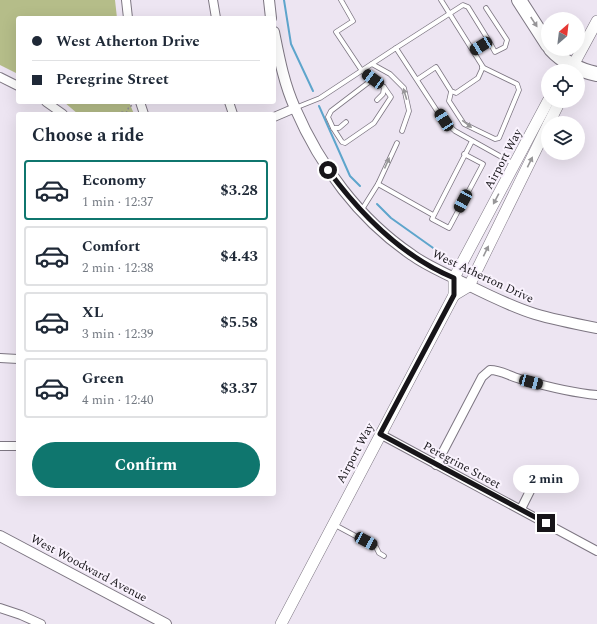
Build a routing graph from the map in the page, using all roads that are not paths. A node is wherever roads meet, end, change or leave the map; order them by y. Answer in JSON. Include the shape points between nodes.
{"nodes":[{"id":1,"x":126,"y":0,"type":"edge"},
{"id":2,"x":213,"y":0,"type":"edge"},
{"id":3,"x":269,"y":0,"type":"edge"},
{"id":4,"x":342,"y":0,"type":"edge"},
{"id":5,"x":441,"y":0,"type":"edge"},
{"id":6,"x":519,"y":0,"type":"edge"},
{"id":7,"x":486,"y":8,"type":"dead end"},
{"id":8,"x":449,"y":13,"type":"junction"},
{"id":9,"x":128,"y":16,"type":"edge"},
{"id":10,"x":216,"y":16,"type":"edge"},
{"id":11,"x":271,"y":16,"type":"edge"},
{"id":12,"x":597,"y":21,"type":"edge"},
{"id":13,"x":541,"y":34,"type":"edge"},
{"id":14,"x":276,"y":41,"type":"edge"},
{"id":15,"x":489,"y":41,"type":"junction"},
{"id":16,"x":396,"y":48,"type":"junction"},
{"id":17,"x":473,"y":51,"type":"junction"},
{"id":18,"x":559,"y":56,"type":"edge"},
{"id":19,"x":372,"y":64,"type":"junction"},
{"id":20,"x":567,"y":64,"type":"edge"},
{"id":21,"x":573,"y":64,"type":"edge"},
{"id":22,"x":482,"y":67,"type":"junction"},
{"id":23,"x":362,"y":71,"type":"junction"},
{"id":24,"x":585,"y":71,"type":"edge"},
{"id":25,"x":597,"y":74,"type":"edge"},
{"id":26,"x":0,"y":77,"type":"edge"},
{"id":27,"x":373,"y":79,"type":"junction"},
{"id":28,"x":418,"y":79,"type":"junction"},
{"id":29,"x":16,"y":85,"type":"edge"},
{"id":30,"x":384,"y":87,"type":"junction"},
{"id":31,"x":451,"y":92,"type":"junction"},
{"id":32,"x":377,"y":100,"type":"dead end"},
{"id":33,"x":49,"y":104,"type":"edge"},
{"id":34,"x":295,"y":108,"type":"junction"},
{"id":35,"x":544,"y":108,"type":"edge"},
{"id":36,"x":60,"y":112,"type":"edge"},
{"id":37,"x":276,"y":116,"type":"edge"},
{"id":38,"x":346,"y":122,"type":"dead end"},
{"id":39,"x":333,"y":128,"type":"junction"},
{"id":40,"x":402,"y":131,"type":"dead end"},
{"id":41,"x":541,"y":138,"type":"edge"},
{"id":42,"x":472,"y":140,"type":"junction"},
{"id":43,"x":397,"y":143,"type":"dead end"},
{"id":44,"x":464,"y":154,"type":"junction"},
{"id":45,"x":515,"y":164,"type":"junction"},
{"id":46,"x":458,"y":167,"type":"junction"},
{"id":47,"x":463,"y":169,"type":"dead end"},
{"id":48,"x":454,"y":175,"type":"junction"},
{"id":49,"x":459,"y":178,"type":"dead end"},
{"id":50,"x":450,"y":183,"type":"junction"},
{"id":51,"x":378,"y":184,"type":"junction"},
{"id":52,"x":455,"y":185,"type":"dead end"},
{"id":53,"x":445,"y":192,"type":"junction"},
{"id":54,"x":450,"y":194,"type":"dead end"},
{"id":55,"x":361,"y":211,"type":"junction"},
{"id":56,"x":433,"y":215,"type":"junction"},
{"id":57,"x":454,"y":278,"type":"junction"},
{"id":58,"x":469,"y":286,"type":"junction"},
{"id":59,"x":454,"y":295,"type":"junction"},
{"id":60,"x":597,"y":328,"type":"edge"},
{"id":61,"x":0,"y":358,"type":"edge"},
{"id":62,"x":16,"y":359,"type":"edge"},
{"id":63,"x":597,"y":395,"type":"edge"},
{"id":64,"x":380,"y":434,"type":"junction"},
{"id":65,"x":0,"y":446,"type":"edge"},
{"id":66,"x":16,"y":446,"type":"edge"},
{"id":67,"x":436,"y":465,"type":"junction"},
{"id":68,"x":538,"y":475,"type":"dead end"},
{"id":69,"x":521,"y":509,"type":"junction"},
{"id":70,"x":333,"y":524,"type":"junction"},
{"id":71,"x":0,"y":536,"type":"edge"},
{"id":72,"x":597,"y":551,"type":"edge"},
{"id":73,"x":384,"y":556,"type":"dead end"},
{"id":74,"x":0,"y":608,"type":"edge"},
{"id":75,"x":41,"y":624,"type":"edge"},
{"id":76,"x":166,"y":624,"type":"edge"},
{"id":77,"x":281,"y":624,"type":"edge"}],
"edges":[{"from":1,"to":9,"type":"street"},
{"from":2,"to":10,"type":"street"},
{"from":3,"to":11,"type":"street"},
{"from":4,"to":23,"type":"lane","via":[[353,21],[336,32]]},
{"from":5,"to":8,"type":"lane"},
{"from":6,"to":13,"type":"highway","one_way":true},
{"from":7,"to":15,"type":"lane","via":[[507,40],[505,46],[495,52]]},
{"from":8,"to":15,"type":"lane","via":[[463,5],[468,8]]},
{"from":8,"to":16,"type":"lane"},
{"from":8,"to":17,"type":"lane"},
{"from":12,"to":21,"type":"main road"},
{"from":14,"to":34,"type":"street","name":"West Atherton Drive"},
{"from":15,"to":17,"type":"lane"},
{"from":16,"to":19,"type":"lane"},
{"from":16,"to":28,"type":"lane"},
{"from":17,"to":22,"type":"lane"},
{"from":18,"to":20,"type":"highway"},
{"from":19,"to":23,"type":"lane"},
{"from":40,"to":19,"type":"lane","one_way":true,"via":[[409,110],[404,88],[390,74]]},
{"from":22,"to":31,"type":"lane","via":[[478,78],[456,93]]},
{"from":31,"to":22,"type":"lane","one_way":true,"via":[[449,101],[464,124],[495,139],[499,138],[519,90],[517,84]]},
{"from":23,"to":27,"type":"lane"},
{"from":23,"to":34,"type":"lane","via":[[320,98]]},
{"from":24,"to":25,"type":"highway"},
{"from":26,"to":29,"type":"street"},
{"from":27,"to":30,"type":"lane"},
{"from":27,"to":39,"type":"lane","via":[[331,111],[328,117]]},
{"from":28,"to":31,"type":"lane","via":[[436,67]]},
{"from":28,"to":42,"type":"lane","via":[[444,120],[454,131]]},
{"from":30,"to":32,"type":"lane","via":[[384,94]]},
{"from":30,"to":39,"type":"lane","via":[[391,97],[374,123],[345,143]]},
{"from":33,"to":36,"type":"street"},
{"from":34,"to":37,"type":"street"},
{"from":34,"to":55,"type":"street","name":"West Atherton Drive","via":[[322,160]]},
{"from":35,"to":45,"type":"main road","name":"Airport Way"},
{"from":38,"to":39,"type":"lane","via":[[339,128]]},
{"from":58,"to":41,"type":"main road","name":"Airport Way","one_way":true},
{"from":42,"to":44,"type":"lane"},
{"from":42,"to":45,"type":"lane"},
{"from":51,"to":43,"type":"lane","one_way":true},
{"from":44,"to":46,"type":"lane"},
{"from":44,"to":56,"type":"lane","via":[[482,164],[452,217],[449,228],[432,219]]},
{"from":45,"to":57,"type":"main road","name":"Airport Way","one_way":true},
{"from":46,"to":47,"type":"lane"},
{"from":46,"to":48,"type":"lane"},
{"from":48,"to":49,"type":"lane"},
{"from":48,"to":50,"type":"lane"},
{"from":50,"to":52,"type":"lane"},
{"from":50,"to":53,"type":"lane"},
{"from":51,"to":55,"type":"lane"},
{"from":51,"to":56,"type":"lane"},
{"from":53,"to":54,"type":"lane"},
{"from":53,"to":56,"type":"lane","via":[[439,210]]},
{"from":55,"to":57,"type":"street","name":"West Atherton Drive","via":[[412,255]]},
{"from":57,"to":58,"type":"street","name":"West Atherton Drive"},
{"from":57,"to":59,"type":"main road","name":"Airport Way"},
{"from":58,"to":59,"type":"main road"},
{"from":58,"to":60,"type":"street","name":"West Atherton Drive","via":[[534,314]]},
{"from":59,"to":64,"type":"main road","name":"Airport Way"},
{"from":61,"to":62,"type":"street"},
{"from":63,"to":67,"type":"street","via":[[558,389],[490,370],[482,377]]},
{"from":64,"to":67,"type":"street","name":"Peregrine Street"},
{"from":64,"to":70,"type":"main road","name":"Airport Way"},
{"from":65,"to":66,"type":"street"},
{"from":67,"to":69,"type":"street","name":"Peregrine Street"},
{"from":68,"to":69,"type":"street"},
{"from":69,"to":72,"type":"street","name":"Peregrine Street"},
{"from":70,"to":73,"type":"lane","via":[[376,547]]},
{"from":70,"to":77,"type":"main road","name":"Airport Way"},
{"from":71,"to":76,"type":"street","name":"West Woodward Avenue"},
{"from":74,"to":75,"type":"street"}]}
